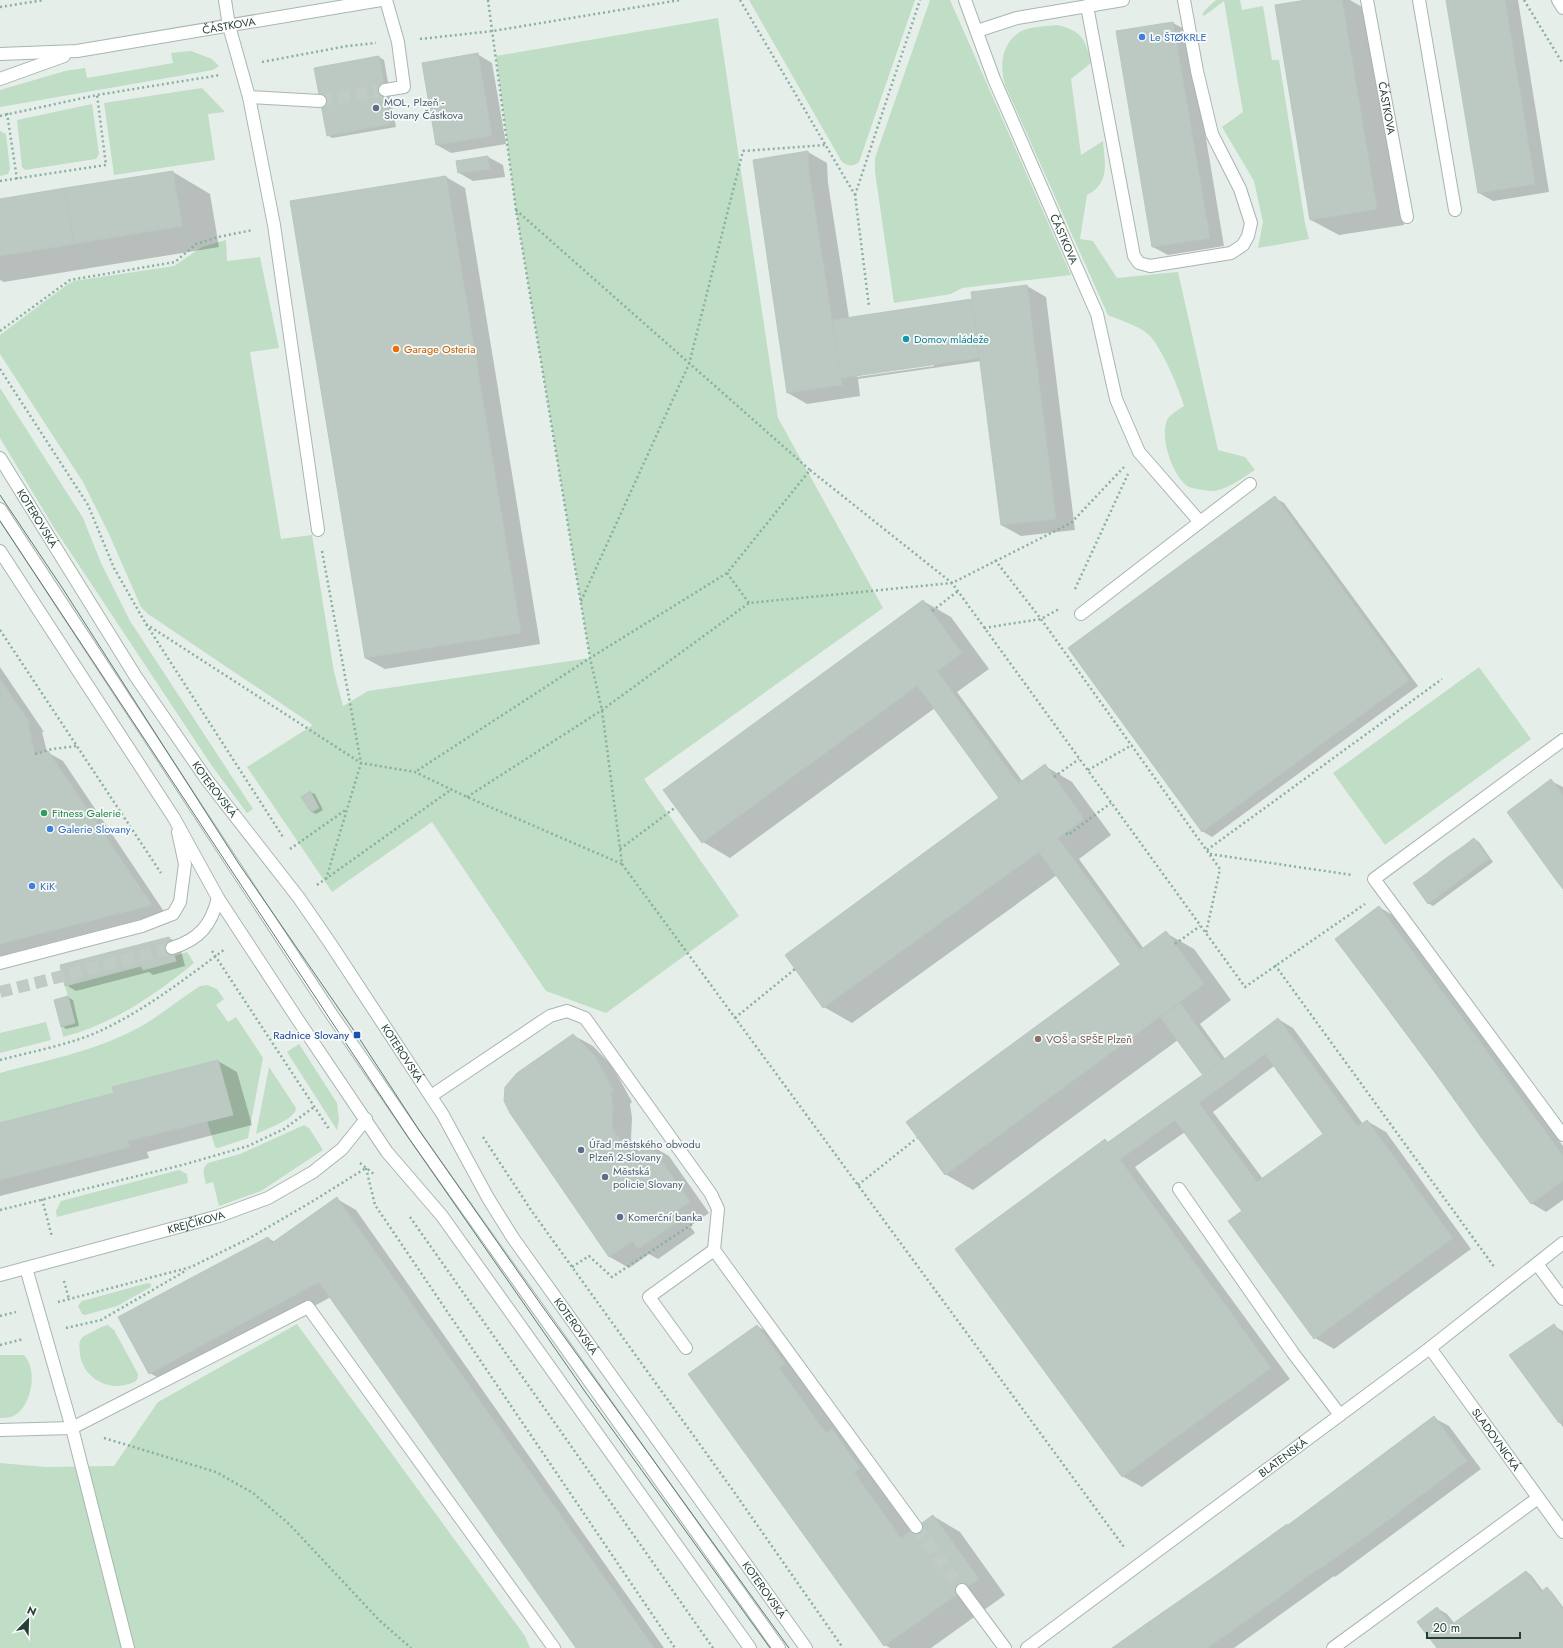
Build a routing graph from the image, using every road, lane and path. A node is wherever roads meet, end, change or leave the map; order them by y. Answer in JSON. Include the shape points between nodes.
{"nodes":[{"id":1,"x":44,"y":0,"type":"edge"},
{"id":2,"x":225,"y":0,"type":"edge"},
{"id":3,"x":381,"y":0,"type":"edge"},
{"id":4,"x":386,"y":0,"type":"edge"},
{"id":5,"x":488,"y":0,"type":"edge"},
{"id":6,"x":680,"y":0,"type":"edge"},
{"id":7,"x":740,"y":0,"type":"edge"},
{"id":8,"x":920,"y":0,"type":"edge"},
{"id":9,"x":965,"y":0,"type":"edge"},
{"id":10,"x":1123,"y":0,"type":"edge"},
{"id":11,"x":1184,"y":0,"type":"edge"},
{"id":12,"x":1367,"y":0,"type":"edge"},
{"id":13,"x":1419,"y":0,"type":"edge"},
{"id":14,"x":1524,"y":0,"type":"edge"},
{"id":15,"x":1558,"y":0,"type":"edge"},
{"id":16,"x":1087,"y":6,"type":"junction"},
{"id":17,"x":0,"y":7,"type":"edge"},
{"id":18,"x":1563,"y":8,"type":"edge"},
{"id":19,"x":229,"y":26,"type":"junction"},
{"id":20,"x":493,"y":31,"type":"junction"},
{"id":21,"x":977,"y":31,"type":"junction"},
{"id":22,"x":398,"y":42,"type":"junction"},
{"id":23,"x":77,"y":51,"type":"junction"},
{"id":24,"x":0,"y":54,"type":"edge"},
{"id":25,"x":1563,"y":64,"type":"edge"},
{"id":26,"x":240,"y":66,"type":"junction"},
{"id":27,"x":0,"y":79,"type":"edge"},
{"id":28,"x":385,"y":90,"type":"tunnel mouth"},
{"id":29,"x":97,"y":95,"type":"junction"},
{"id":30,"x":250,"y":97,"type":"junction"},
{"id":31,"x":320,"y":101,"type":"tunnel mouth"},
{"id":32,"x":7,"y":113,"type":"junction"},
{"id":33,"x":0,"y":116,"type":"edge"},
{"id":34,"x":826,"y":145,"type":"junction"},
{"id":35,"x":17,"y":179,"type":"junction"},
{"id":36,"x":0,"y":182,"type":"edge"},
{"id":37,"x":855,"y":195,"type":"junction"},
{"id":38,"x":516,"y":210,"type":"junction"},
{"id":39,"x":1456,"y":210,"type":"dead end"},
{"id":40,"x":1406,"y":217,"type":"dead end"},
{"id":41,"x":274,"y":226,"type":"junction"},
{"id":42,"x":870,"y":306,"type":"dead end"},
{"id":43,"x":0,"y":331,"type":"edge"},
{"id":44,"x":689,"y":364,"type":"junction"},
{"id":45,"x":0,"y":369,"type":"edge"},
{"id":46,"x":1139,"y":452,"type":"junction"},
{"id":47,"x":0,"y":458,"type":"edge"},
{"id":48,"x":810,"y":470,"type":"junction"},
{"id":49,"x":1250,"y":484,"type":"dead end"},
{"id":50,"x":0,"y":509,"type":"edge"},
{"id":51,"x":1200,"y":522,"type":"junction"},
{"id":52,"x":318,"y":530,"type":"joint"},
{"id":53,"x":0,"y":551,"type":"edge"},
{"id":54,"x":995,"y":560,"type":"junction"},
{"id":55,"x":727,"y":573,"type":"junction"},
{"id":56,"x":952,"y":583,"type":"junction"},
{"id":57,"x":958,"y":591,"type":"junction"},
{"id":58,"x":1074,"y":591,"type":"dead end"},
{"id":59,"x":581,"y":601,"type":"junction"},
{"id":60,"x":749,"y":603,"type":"junction"},
{"id":61,"x":1061,"y":608,"type":"dead end"},
{"id":62,"x":932,"y":611,"type":"dead end"},
{"id":63,"x":1081,"y":614,"type":"dead end"},
{"id":64,"x":1041,"y":619,"type":"junction"},
{"id":65,"x":146,"y":624,"type":"junction"},
{"id":66,"x":984,"y":628,"type":"junction"},
{"id":67,"x":590,"y":658,"type":"junction"},
{"id":68,"x":1442,"y":679,"type":"dead end"},
{"id":69,"x":602,"y":710,"type":"junction"},
{"id":70,"x":1132,"y":745,"type":"junction"},
{"id":71,"x":1561,"y":745,"type":"edge"},
{"id":72,"x":77,"y":746,"type":"dead end"},
{"id":73,"x":35,"y":754,"type":"dead end"},
{"id":74,"x":1079,"y":759,"type":"junction"},
{"id":75,"x":361,"y":763,"type":"junction"},
{"id":76,"x":1088,"y":770,"type":"junction"},
{"id":77,"x":415,"y":772,"type":"junction"},
{"id":78,"x":1054,"y":778,"type":"dead end"},
{"id":79,"x":452,"y":790,"type":"junction"},
{"id":80,"x":467,"y":797,"type":"junction"},
{"id":81,"x":1111,"y":803,"type":"junction"},
{"id":82,"x":676,"y":807,"type":"dead end"},
{"id":83,"x":347,"y":809,"type":"junction"},
{"id":84,"x":174,"y":818,"type":"junction"},
{"id":85,"x":1066,"y":833,"type":"dead end"},
{"id":86,"x":290,"y":849,"type":"junction"},
{"id":87,"x":620,"y":849,"type":"junction"},
{"id":88,"x":1207,"y":850,"type":"junction"},
{"id":89,"x":1210,"y":854,"type":"junction"},
{"id":90,"x":294,"y":855,"type":"dead end"},
{"id":91,"x":622,"y":864,"type":"junction"},
{"id":92,"x":326,"y":879,"type":"junction"},
{"id":93,"x":1374,"y":879,"type":"junction"},
{"id":94,"x":311,"y":880,"type":"dead end"},
{"id":95,"x":1383,"y":892,"type":"junction"},
{"id":96,"x":218,"y":898,"type":"junction"},
{"id":97,"x":1200,"y":926,"type":"junction"},
{"id":98,"x":1206,"y":933,"type":"junction"},
{"id":99,"x":244,"y":936,"type":"junction"},
{"id":100,"x":1175,"y":944,"type":"dead end"},
{"id":101,"x":172,"y":948,"type":"tunnel mouth"},
{"id":102,"x":0,"y":964,"type":"edge"},
{"id":103,"x":1275,"y":965,"type":"junction"},
{"id":104,"x":795,"y":969,"type":"dead end"},
{"id":105,"x":735,"y":1018,"type":"junction"},
{"id":106,"x":0,"y":1060,"type":"edge"},
{"id":107,"x":431,"y":1096,"type":"junction"},
{"id":108,"x":314,"y":1107,"type":"dead end"},
{"id":109,"x":366,"y":1119,"type":"junction"},
{"id":110,"x":480,"y":1134,"type":"dead end"},
{"id":111,"x":1563,"y":1135,"type":"edge"},
{"id":112,"x":917,"y":1138,"type":"dead end"},
{"id":113,"x":366,"y":1168,"type":"junction"},
{"id":114,"x":377,"y":1177,"type":"dead end"},
{"id":115,"x":858,"y":1186,"type":"junction"},
{"id":116,"x":1179,"y":1189,"type":"dead end"},
{"id":117,"x":0,"y":1210,"type":"edge"},
{"id":118,"x":406,"y":1210,"type":"dead end"},
{"id":119,"x":717,"y":1225,"type":"junction"},
{"id":120,"x":1563,"y":1244,"type":"edge"},
{"id":121,"x":714,"y":1250,"type":"junction"},
{"id":122,"x":1537,"y":1264,"type":"junction"},
{"id":123,"x":191,"y":1267,"type":"junction"},
{"id":124,"x":572,"y":1267,"type":"junction"},
{"id":125,"x":26,"y":1268,"type":"junction"},
{"id":126,"x":0,"y":1275,"type":"edge"},
{"id":127,"x":1508,"y":1286,"type":"junction"},
{"id":128,"x":1563,"y":1299,"type":"edge"},
{"id":129,"x":37,"y":1307,"type":"junction"},
{"id":130,"x":0,"y":1316,"type":"edge"},
{"id":131,"x":45,"y":1333,"type":"junction"},
{"id":132,"x":0,"y":1345,"type":"edge"},
{"id":133,"x":686,"y":1348,"type":"dead end"},
{"id":134,"x":1430,"y":1348,"type":"junction"},
{"id":135,"x":1340,"y":1415,"type":"junction"},
{"id":136,"x":72,"y":1428,"type":"junction"},
{"id":137,"x":0,"y":1430,"type":"edge"},
{"id":138,"x":1538,"y":1498,"type":"junction"},
{"id":139,"x":916,"y":1527,"type":"tunnel mouth"},
{"id":140,"x":1563,"y":1532,"type":"edge"},
{"id":141,"x":1138,"y":1565,"type":"junction"},
{"id":142,"x":962,"y":1590,"type":"tunnel mouth"},
{"id":143,"x":128,"y":1648,"type":"edge"},
{"id":144,"x":411,"y":1648,"type":"edge"},
{"id":145,"x":554,"y":1648,"type":"edge"},
{"id":146,"x":675,"y":1648,"type":"edge"},
{"id":147,"x":713,"y":1648,"type":"edge"},
{"id":148,"x":750,"y":1648,"type":"edge"},
{"id":149,"x":779,"y":1648,"type":"edge"},
{"id":150,"x":806,"y":1648,"type":"edge"},
{"id":151,"x":843,"y":1648,"type":"edge"},
{"id":152,"x":1005,"y":1648,"type":"edge"},
{"id":153,"x":1026,"y":1648,"type":"edge"},
{"id":154,"x":1333,"y":1648,"type":"edge"}],
"edges":[{"from":1,"to":17,"type":"path"},
{"from":2,"to":19,"type":"street"},
{"from":3,"to":19,"type":"street","name":"ČÁSTKOVA"},
{"from":4,"to":22,"type":"street"},
{"from":5,"to":20,"type":"path"},
{"from":6,"to":20,"type":"path"},
{"from":7,"to":34,"type":"path"},
{"from":8,"to":37,"type":"path"},
{"from":9,"to":21,"type":"street","name":"ČÁSTKOVA"},
{"from":10,"to":16,"type":"street"},
{"from":11,"to":16,"type":"street","via":[[1212,134],[1240,189],[1251,223],[1243,245],[1231,252],[1150,266],[1139,263],[1134,256]]},
{"from":12,"to":40,"type":"street","name":"ČÁSTKOVA"},
{"from":13,"to":39,"type":"street"},
{"from":14,"to":25,"type":"path"},
{"from":15,"to":18,"type":"street"},
{"from":16,"to":21,"type":"street","via":[[1017,18]]},
{"from":19,"to":23,"type":"street","name":"ČÁSTKOVA"},
{"from":19,"to":26,"type":"street"},
{"from":20,"to":22,"type":"path"},
{"from":20,"to":38,"type":"path"},
{"from":21,"to":46,"type":"street","name":"ČÁSTKOVA","via":[[994,79],[1097,314],[1116,399]]},
{"from":22,"to":26,"type":"path","via":[[347,46]]},
{"from":22,"to":28,"type":"street","via":[[404,88]]},
{"from":23,"to":24,"type":"street","name":"ČÁSTKOVA"},
{"from":23,"to":27,"type":"street","name":"ČÁSTKOVA"},
{"from":26,"to":29,"type":"path","via":[[220,75]]},
{"from":26,"to":30,"type":"street"},
{"from":29,"to":32,"type":"path"},
{"from":29,"to":35,"type":"path","via":[[106,165]]},
{"from":30,"to":31,"type":"street"},
{"from":30,"to":41,"type":"street"},
{"from":32,"to":33,"type":"path"},
{"from":32,"to":35,"type":"path"},
{"from":34,"to":37,"type":"path"},
{"from":34,"to":44,"type":"path","via":[[743,151]]},
{"from":35,"to":36,"type":"path"},
{"from":37,"to":42,"type":"path"},
{"from":38,"to":44,"type":"path"},
{"from":38,"to":59,"type":"path"},
{"from":41,"to":43,"type":"path","via":[[196,244],[175,262],[70,280]]},
{"from":41,"to":52,"type":"street"},
{"from":44,"to":48,"type":"path"},
{"from":44,"to":59,"type":"path"},
{"from":45,"to":65,"type":"path","via":[[88,505],[114,568]]},
{"from":46,"to":51,"type":"street","name":"ČÁSTKOVA"},
{"from":46,"to":54,"type":"path","via":[[1071,523]]},
{"from":46,"to":58,"type":"path"},
{"from":47,"to":107,"type":"street","name":"KOTEROVSKÁ","via":[[136,676],[208,780],[299,898]]},
{"from":48,"to":55,"type":"path"},
{"from":48,"to":56,"type":"path"},
{"from":49,"to":51,"type":"street"},
{"from":50,"to":149,"type":"street","name":"KOTEROVSKÁ","via":[[413,1134]]},
{"from":51,"to":63,"type":"street"},
{"from":52,"to":75,"type":"path"},
{"from":53,"to":84,"type":"street"},
{"from":54,"to":56,"type":"path"},
{"from":54,"to":64,"type":"path"},
{"from":55,"to":60,"type":"path"},
{"from":55,"to":67,"type":"path"},
{"from":56,"to":57,"type":"path"},
{"from":56,"to":60,"type":"path"},
{"from":57,"to":62,"type":"path"},
{"from":57,"to":66,"type":"path"},
{"from":59,"to":67,"type":"path"},
{"from":60,"to":69,"type":"path"},
{"from":61,"to":64,"type":"path"},
{"from":64,"to":66,"type":"path"},
{"from":64,"to":70,"type":"path"},
{"from":65,"to":75,"type":"path"},
{"from":65,"to":86,"type":"path"},
{"from":66,"to":74,"type":"path"},
{"from":67,"to":69,"type":"path"},
{"from":67,"to":77,"type":"path"},
{"from":68,"to":88,"type":"path"},
{"from":69,"to":80,"type":"path"},
{"from":69,"to":87,"type":"path"},
{"from":70,"to":76,"type":"path"},
{"from":70,"to":88,"type":"path"},
{"from":71,"to":93,"type":"street"},
{"from":72,"to":73,"type":"path","via":[[52,748]]},
{"from":74,"to":76,"type":"path"},
{"from":74,"to":78,"type":"path"},
{"from":75,"to":77,"type":"path"},
{"from":75,"to":83,"type":"path"},
{"from":76,"to":81,"type":"path"},
{"from":77,"to":79,"type":"path"},
{"from":79,"to":80,"type":"path"},
{"from":79,"to":92,"type":"path"},
{"from":80,"to":91,"type":"path"},
{"from":81,"to":85,"type":"path","via":[[1068,835]]},
{"from":81,"to":97,"type":"path"},
{"from":82,"to":87,"type":"path"},
{"from":83,"to":86,"type":"path"},
{"from":83,"to":92,"type":"path"},
{"from":84,"to":96,"type":"street"},
{"from":84,"to":102,"type":"street","via":[[185,864],[180,902],[173,914],[142,926]]},
{"from":86,"to":90,"type":"path"},
{"from":87,"to":91,"type":"path"},
{"from":88,"to":89,"type":"path"},
{"from":89,"to":93,"type":"path"},
{"from":89,"to":98,"type":"path","via":[[1220,869]]},
{"from":91,"to":105,"type":"path"},
{"from":92,"to":94,"type":"path","via":[[315,886]]},
{"from":93,"to":95,"type":"street"},
{"from":95,"to":103,"type":"path"},
{"from":95,"to":111,"type":"street"},
{"from":96,"to":99,"type":"street"},
{"from":96,"to":101,"type":"street","via":[[214,914],[202,932],[184,944]]},
{"from":97,"to":98,"type":"path"},
{"from":97,"to":100,"type":"path"},
{"from":98,"to":103,"type":"path","via":[[1245,987]]},
{"from":99,"to":106,"type":"path","via":[[154,1001],[104,1029],[48,1048]]},
{"from":99,"to":109,"type":"street"},
{"from":103,"to":127,"type":"path"},
{"from":104,"to":105,"type":"path"},
{"from":105,"to":115,"type":"path"},
{"from":107,"to":119,"type":"street","via":[[550,1016],[567,1011],[576,1014],[590,1023],[712,1194],[718,1209]]},
{"from":107,"to":150,"type":"street","name":"KOTEROVSKÁ","via":[[513,1238]]},
{"from":108,"to":117,"type":"path","via":[[284,1129],[248,1146]]},
{"from":109,"to":125,"type":"street","name":"KREJČÍKOVA","via":[[336,1154],[314,1172],[268,1198],[219,1216]]},
{"from":109,"to":148,"type":"street","via":[[387,1152],[442,1216]]},
{"from":110,"to":124,"type":"path"},
{"from":112,"to":115,"type":"path"},
{"from":113,"to":114,"type":"path"},
{"from":113,"to":123,"type":"path","via":[[248,1239]]},
{"from":113,"to":146,"type":"path","via":[[375,1205]]},
{"from":115,"to":141,"type":"path"},
{"from":116,"to":135,"type":"street","via":[[1293,1353]]},
{"from":118,"to":147,"type":"path"},
{"from":119,"to":121,"type":"street"},
{"from":119,"to":124,"type":"path","via":[[696,1221],[612,1276],[589,1256]]},
{"from":120,"to":122,"type":"street","name":"BLATENSKÁ"},
{"from":121,"to":133,"type":"street","via":[[649,1297]]},
{"from":121,"to":139,"type":"street"},
{"from":122,"to":127,"type":"street","name":"BLATENSKÁ"},
{"from":122,"to":128,"type":"street"},
{"from":123,"to":129,"type":"path"},
{"from":123,"to":131,"type":"path","via":[[101,1320]]},
{"from":124,"to":151,"type":"path"},
{"from":125,"to":126,"type":"street","name":"KREJČÍKOVA"},
{"from":125,"to":129,"type":"street"},
{"from":127,"to":134,"type":"street","name":"BLATENSKÁ"},
{"from":129,"to":130,"type":"path"},
{"from":129,"to":131,"type":"street"},
{"from":131,"to":132,"type":"path"},
{"from":131,"to":136,"type":"street"},
{"from":134,"to":135,"type":"street","name":"BLATENSKÁ"},
{"from":134,"to":138,"type":"street","name":"SLADOVNICKÁ"},
{"from":135,"to":141,"type":"street","name":"BLATENSKÁ"},
{"from":136,"to":137,"type":"street"},
{"from":136,"to":143,"type":"street"},
{"from":136,"to":144,"type":"path","via":[[216,1472],[253,1493],[289,1524],[380,1621]]},
{"from":136,"to":145,"type":"street","via":[[308,1307]]},
{"from":138,"to":140,"type":"street","name":"SLADOVNICKÁ"},
{"from":138,"to":154,"type":"street"},
{"from":141,"to":153,"type":"street","name":"BLATENSKÁ"},
{"from":142,"to":152,"type":"street"}]}
